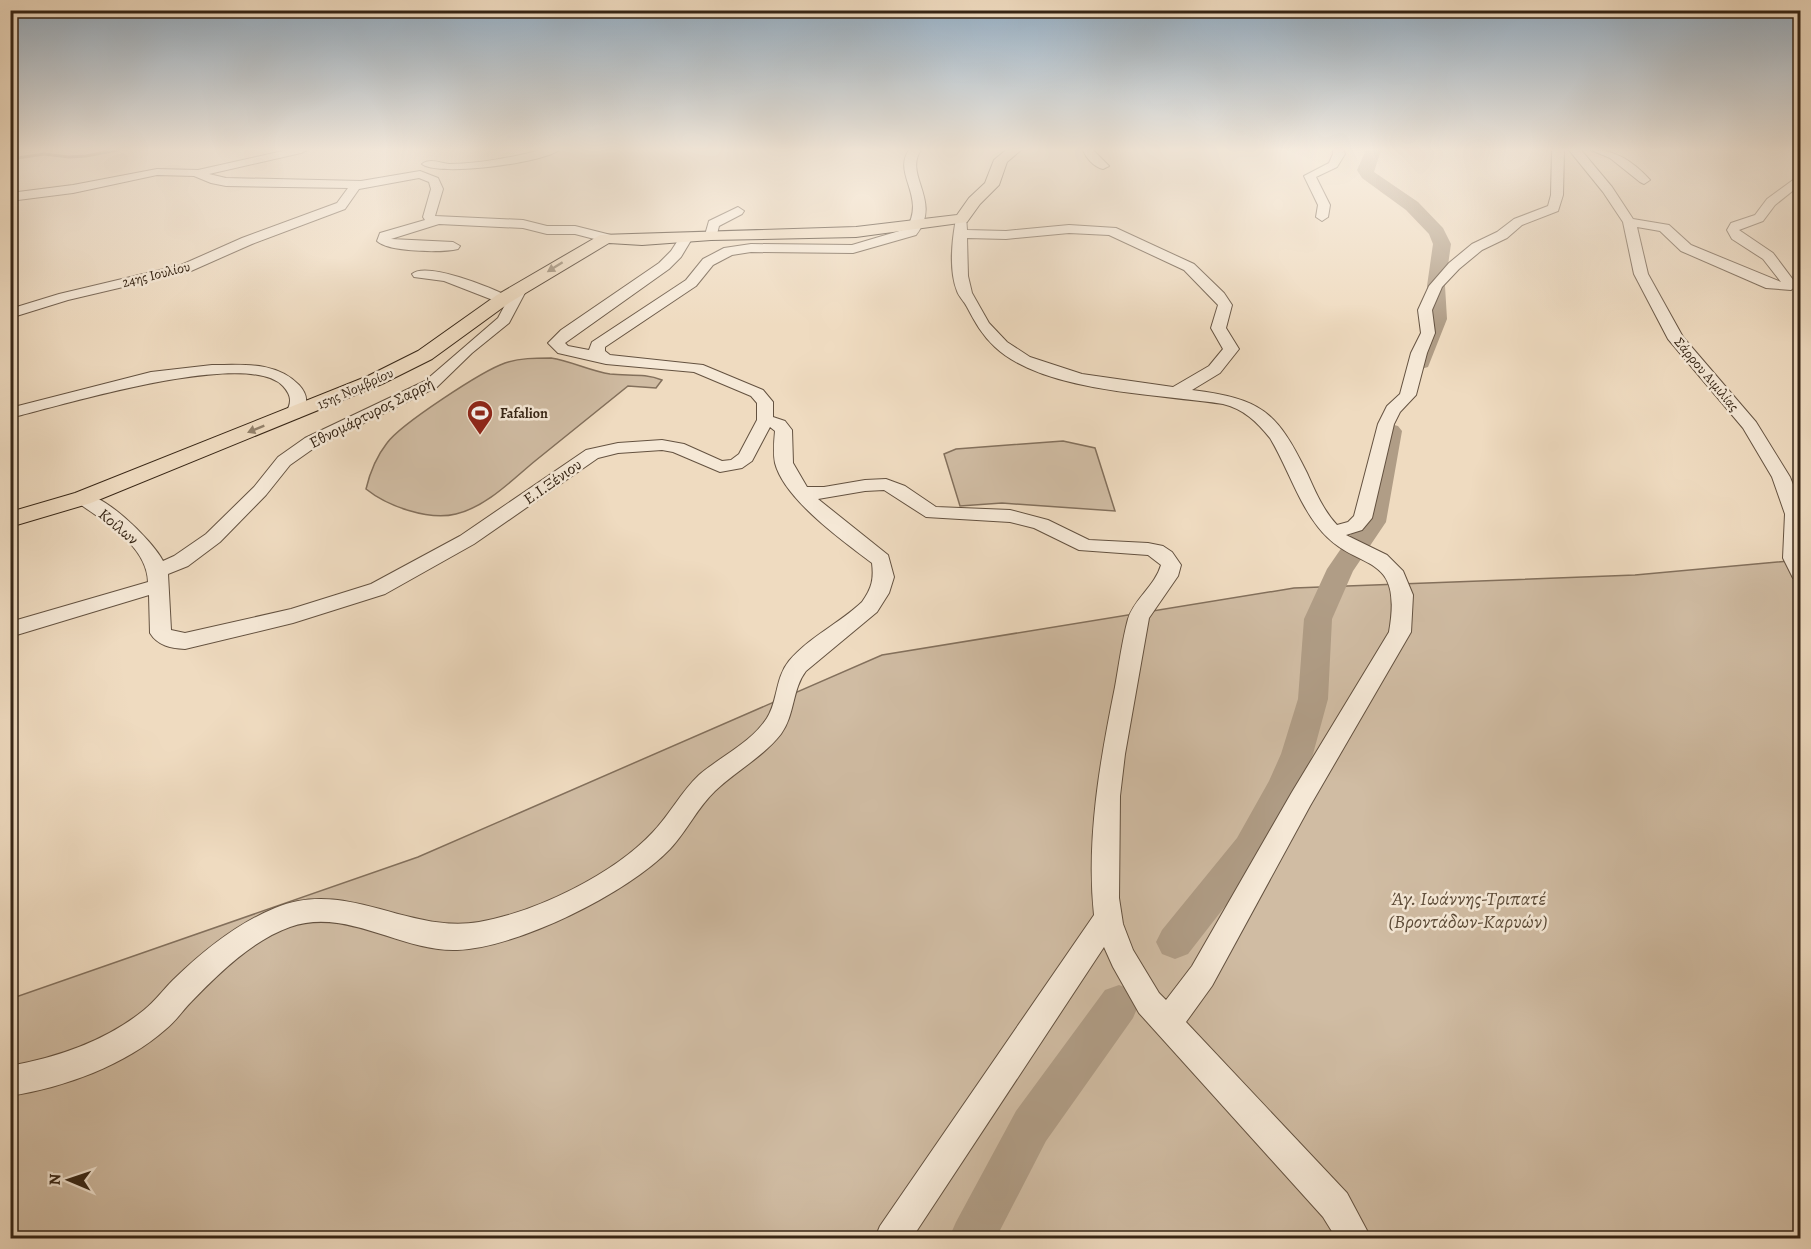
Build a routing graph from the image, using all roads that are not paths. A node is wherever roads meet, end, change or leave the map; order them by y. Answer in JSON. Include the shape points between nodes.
{"nodes":[{"id":1,"x":335,"y":208,"type":"edge"},
{"id":2,"x":431,"y":208,"type":"edge"},
{"id":3,"x":918,"y":208,"type":"edge"},
{"id":4,"x":970,"y":208,"type":"edge"},
{"id":5,"x":1324,"y":208,"type":"edge"},
{"id":6,"x":1553,"y":208,"type":"edge"},
{"id":7,"x":1620,"y":208,"type":"edge"},
{"id":8,"x":1767,"y":208,"type":"edge"},
{"id":9,"x":738,"y":211,"type":"dead end"},
{"id":10,"x":1322,"y":217,"type":"dead end"},
{"id":11,"x":436,"y":221,"type":"junction"},
{"id":12,"x":1629,"y":222,"type":"junction"},
{"id":13,"x":916,"y":226,"type":"junction"},
{"id":14,"x":961,"y":227,"type":"junction"},
{"id":15,"x":711,"y":235,"type":"junction"},
{"id":16,"x":687,"y":237,"type":"junction"},
{"id":17,"x":606,"y":238,"type":"junction"},
{"id":18,"x":453,"y":246,"type":"dead end"},
{"id":19,"x":419,"y":274,"type":"dead end"},
{"id":20,"x":511,"y":294,"type":"junction"},
{"id":21,"x":10,"y":314,"type":"edge"},
{"id":22,"x":601,"y":357,"type":"junction"},
{"id":23,"x":1176,"y":392,"type":"junction"},
{"id":24,"x":10,"y":413,"type":"edge"},
{"id":25,"x":293,"y":414,"type":"junction"},
{"id":26,"x":765,"y":420,"type":"junction"},
{"id":27,"x":803,"y":492,"type":"junction"},
{"id":28,"x":83,"y":498,"type":"junction"},
{"id":29,"x":10,"y":520,"type":"edge"},
{"id":30,"x":1346,"y":541,"type":"junction"},
{"id":31,"x":1800,"y":573,"type":"edge"},
{"id":32,"x":157,"y":578,"type":"junction"},
{"id":33,"x":10,"y":630,"type":"edge"},
{"id":34,"x":161,"y":633,"type":"joint"},
{"id":35,"x":1110,"y":927,"type":"junction"},
{"id":36,"x":1158,"y":1013,"type":"junction"},
{"id":37,"x":10,"y":1081,"type":"edge"},
{"id":38,"x":892,"y":1239,"type":"edge"},
{"id":39,"x":1354,"y":1239,"type":"edge"}],
"edges":[{"from":1,"to":21,"type":"street","name":"24ης Ιουλίου","via":[[186,268]]},
{"from":2,"to":11,"type":"street","via":[[429,217]]},
{"from":3,"to":13,"type":"street"},
{"from":4,"to":14,"type":"main road"},
{"from":5,"to":10,"type":"street"},
{"from":6,"to":30,"type":"street","via":[[1518,222],[1477,247],[1436,286],[1425,312],[1428,333],[1408,394],[1393,410],[1382,437],[1363,518]]},
{"from":7,"to":12,"type":"street","name":"Σάρρου Αιμιλίας"},
{"from":8,"to":12,"type":"street","via":[[1759,219],[1734,230],[1768,256],[1790,285],[1786,288],[1704,257],[1686,248],[1665,228]]},
{"from":9,"to":15,"type":"street","via":[[713,225]]},
{"from":11,"to":17,"type":"street","via":[[523,224]]},
{"from":11,"to":18,"type":"street","via":[[383,238],[392,245]]},
{"from":12,"to":31,"type":"street","name":"Σάρρου Αιμιλίας","via":[[1641,274],[1676,339],[1750,426],[1781,477],[1794,514],[1793,558]]},
{"from":13,"to":14,"type":"main road"},
{"from":13,"to":15,"type":"main road","via":[[856,232]]},
{"from":13,"to":22,"type":"street","via":[[904,234],[853,249],[729,251],[708,262],[691,283],[605,338],[596,347]]},
{"from":14,"to":23,"type":"street","via":[[964,292],[984,327],[998,341],[1024,360],[1064,375]]},
{"from":14,"to":23,"type":"street","via":[[991,235],[1106,230],[1188,267],[1223,301],[1225,307],[1218,329],[1231,348],[1215,369]]},
{"from":15,"to":16,"type":"main road"},
{"from":16,"to":17,"type":"main road"},
{"from":16,"to":22,"type":"street","via":[[664,266],[566,333],[556,344],[562,350]]},
{"from":17,"to":20,"type":"main road","name":"15ης Νομβρίου","one_way":true},
{"from":19,"to":20,"type":"street"},
{"from":20,"to":25,"type":"main road","name":"15ης Νομβρίου","via":[[417,359]]},
{"from":20,"to":32,"type":"street","name":"Εθνομάρτυρος Σαρρή","via":[[504,320],[439,378],[296,452],[230,523]]},
{"from":22,"to":26,"type":"street","via":[[701,370],[757,393],[765,402]]},
{"from":23,"to":30,"type":"street","via":[[1235,402],[1258,414],[1282,445],[1310,500]]},
{"from":24,"to":25,"type":"street","via":[[151,377],[239,369],[262,370],[284,378],[298,393],[299,405]]},
{"from":25,"to":28,"type":"main road","name":"15ης Νομβρίου","one_way":true},
{"from":26,"to":27,"type":"street","via":[[782,427],[785,467]]},
{"from":26,"to":34,"type":"street","name":"Ε.Ι.Ξένιου","via":[[746,457],[731,466],[714,465],[662,445],[592,454],[467,540],[378,589],[293,616],[196,640],[171,640]]},
{"from":27,"to":35,"type":"street","via":[[821,494],[884,485],[900,490],[933,513],[1018,517],[1086,546],[1149,549],[1168,559],[1168,576],[1139,617],[1113,754],[1108,796]]},
{"from":27,"to":37,"type":"street","via":[[835,524],[881,560],[885,576],[882,590],[857,619],[793,670],[776,725],[699,791],[661,840],[631,865],[600,886],[551,909],[477,935],[433,936],[322,909],[290,915],[245,937],[138,1031],[70,1068]]},
{"from":28,"to":29,"type":"main road","name":"Κοίλων"},
{"from":28,"to":32,"type":"street","name":"Κοίλων","via":[[120,524],[148,551]]},
{"from":30,"to":36,"type":"street","via":[[1376,556],[1404,591],[1400,632],[1300,799],[1202,976]]},
{"from":32,"to":33,"type":"street","name":"Εθνομάρτυρος Σαρρή"},
{"from":32,"to":34,"type":"street","name":"Κοίλων"},
{"from":35,"to":36,"type":"street"},
{"from":35,"to":38,"type":"street"},
{"from":36,"to":39,"type":"street","via":[[1335,1205]]}]}
